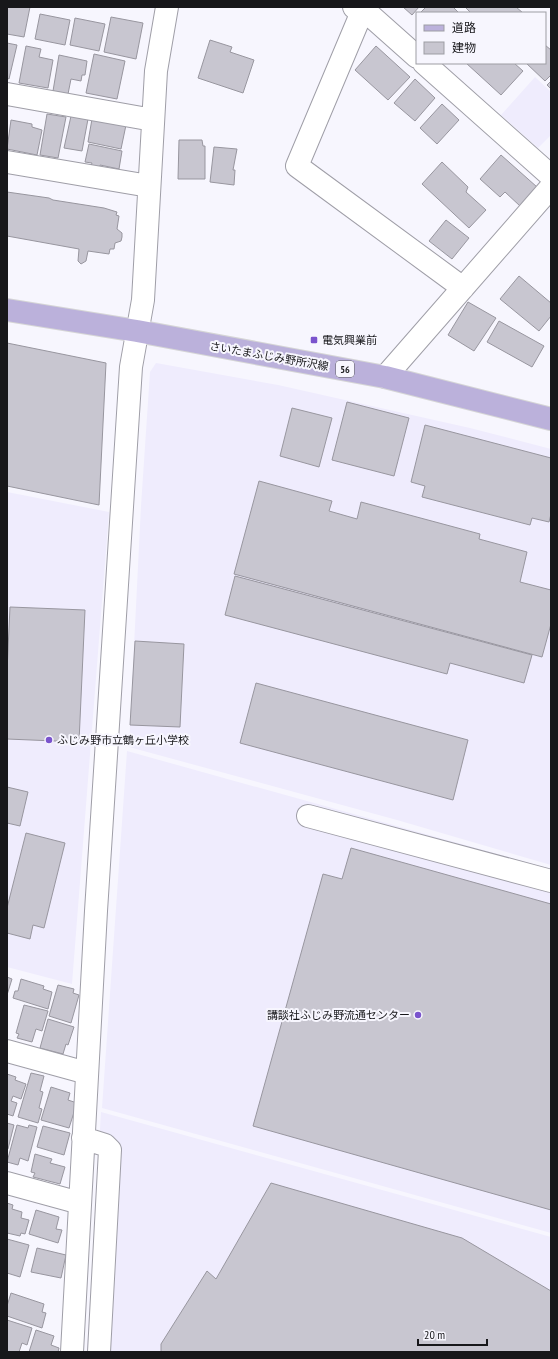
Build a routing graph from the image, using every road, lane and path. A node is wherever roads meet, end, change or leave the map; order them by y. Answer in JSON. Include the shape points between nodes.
{"nodes":[{"id":1,"x":167,"y":7,"type":"edge"},
{"id":2,"x":360,"y":8,"type":"edge"},
{"id":3,"x":416,"y":56,"type":"edge"},
{"id":4,"x":425,"y":64,"type":"edge"},
{"id":5,"x":7,"y":94,"type":"edge"},
{"id":6,"x":153,"y":120,"type":"junction"},
{"id":7,"x":7,"y":162,"type":"edge"},
{"id":8,"x":551,"y":176,"type":"edge"},
{"id":9,"x":149,"y":186,"type":"junction"},
{"id":10,"x":551,"y":187,"type":"edge"},
{"id":11,"x":463,"y":288,"type":"junction"},
{"id":12,"x":7,"y":310,"type":"edge"},
{"id":13,"x":137,"y":331,"type":"junction"},
{"id":14,"x":385,"y":377,"type":"junction"},
{"id":15,"x":551,"y":419,"type":"edge"},
{"id":16,"x":308,"y":816,"type":"dead end"},
{"id":17,"x":551,"y":880,"type":"edge"},
{"id":18,"x":7,"y":1051,"type":"edge"},
{"id":19,"x":87,"y":1073,"type":"junction"},
{"id":20,"x":84,"y":1138,"type":"junction"},
{"id":21,"x":7,"y":1183,"type":"edge"},
{"id":22,"x":80,"y":1203,"type":"junction"},
{"id":23,"x":72,"y":1352,"type":"edge"},
{"id":24,"x":99,"y":1352,"type":"edge"}],
"edges":[{"from":1,"to":6,"type":"street","via":[[156,70]]},
{"from":2,"to":3,"type":"street"},
{"from":2,"to":11,"type":"street","via":[[297,166]]},
{"from":4,"to":8,"type":"street"},
{"from":5,"to":6,"type":"street"},
{"from":6,"to":9,"type":"street"},
{"from":7,"to":9,"type":"street"},
{"from":9,"to":13,"type":"street","via":[[143,300]]},
{"from":10,"to":11,"type":"street"},
{"from":11,"to":14,"type":"street"},
{"from":12,"to":13,"type":"main road","name":"さいたまふじみ野所沢線","number":"56"},
{"from":13,"to":14,"type":"main road","name":"さいたまふじみ野所沢線","number":"56"},
{"from":13,"to":19,"type":"street","via":[[130,382]]},
{"from":14,"to":15,"type":"main road","name":"さいたまふじみ野所沢線","number":"56"},
{"from":16,"to":17,"type":"street"},
{"from":18,"to":19,"type":"street"},
{"from":19,"to":20,"type":"street"},
{"from":20,"to":22,"type":"street"},
{"from":20,"to":24,"type":"street","via":[[105,1145],[110,1150]]},
{"from":21,"to":22,"type":"street"},
{"from":22,"to":23,"type":"street"}]}
